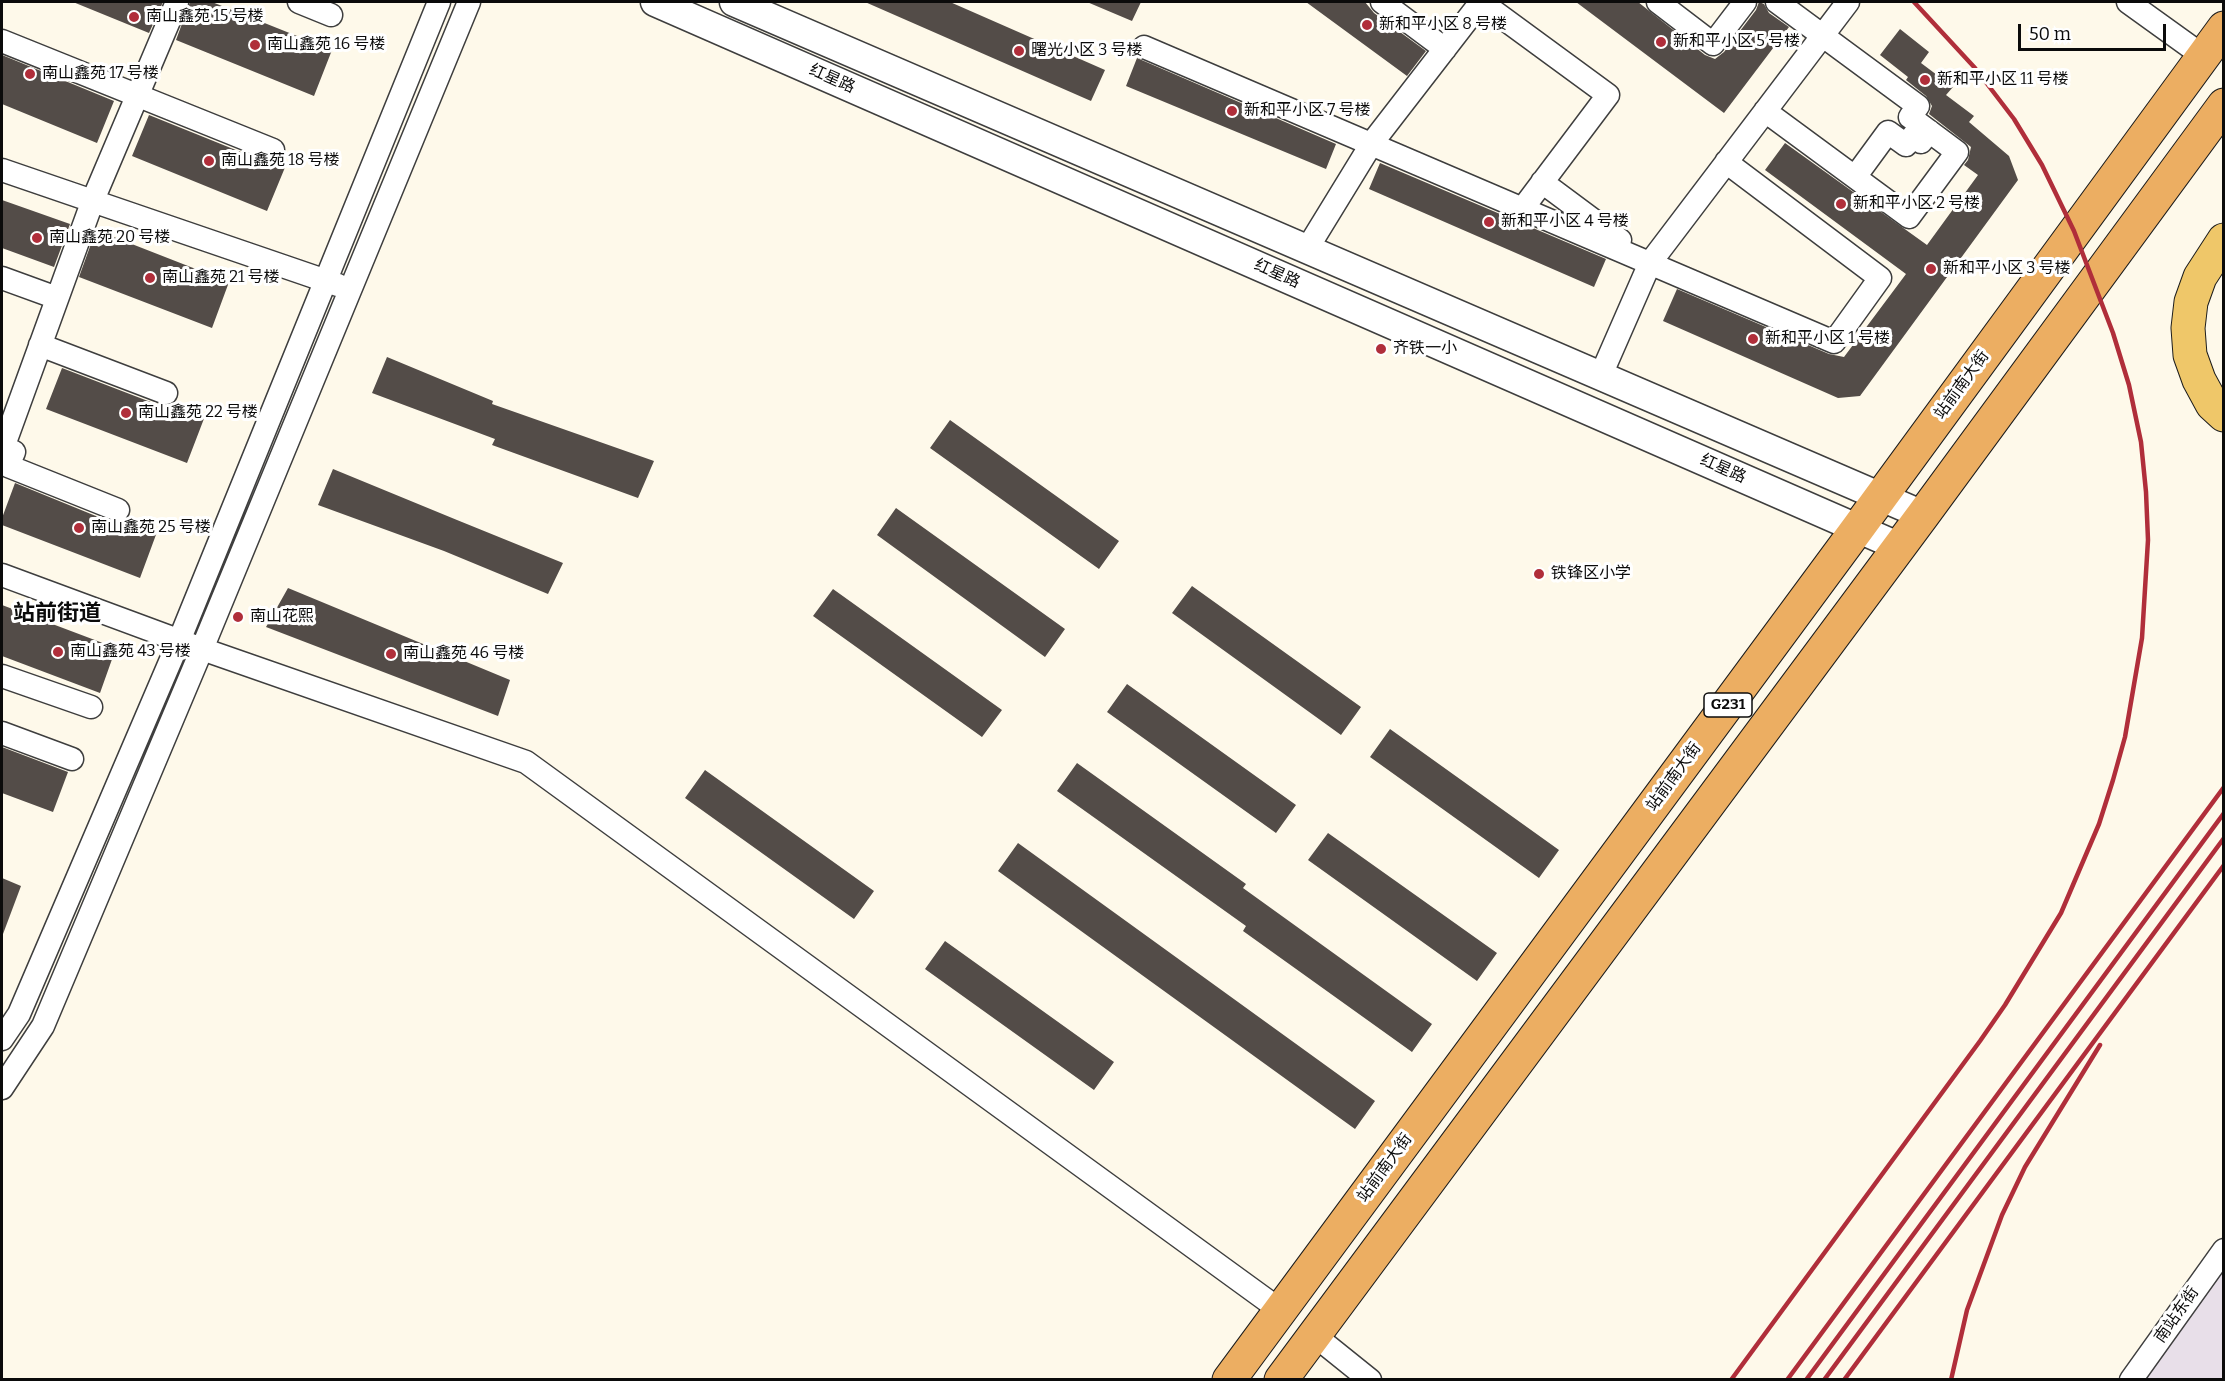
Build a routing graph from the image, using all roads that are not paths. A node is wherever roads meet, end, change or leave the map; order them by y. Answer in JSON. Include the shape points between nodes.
{"nodes":[{"id":1,"x":177,"y":2,"type":"edge"},
{"id":2,"x":299,"y":2,"type":"edge"},
{"id":3,"x":439,"y":2,"type":"edge"},
{"id":4,"x":469,"y":2,"type":"edge"},
{"id":5,"x":655,"y":2,"type":"edge"},
{"id":6,"x":734,"y":2,"type":"edge"},
{"id":7,"x":1383,"y":2,"type":"edge"},
{"id":8,"x":1481,"y":2,"type":"edge"},
{"id":9,"x":1658,"y":2,"type":"edge"},
{"id":10,"x":1746,"y":2,"type":"edge"},
{"id":11,"x":1777,"y":2,"type":"edge"},
{"id":12,"x":1848,"y":2,"type":"edge"},
{"id":13,"x":2128,"y":2,"type":"edge"},
{"id":14,"x":331,"y":15,"type":"dead end"},
{"id":15,"x":2223,"y":28,"type":"edge"},
{"id":16,"x":1822,"y":35,"type":"junction"},
{"id":17,"x":2,"y":41,"type":"edge"},
{"id":18,"x":1144,"y":47,"type":"dead end"},
{"id":19,"x":1445,"y":49,"type":"junction"},
{"id":20,"x":2203,"y":56,"type":"junction"},
{"id":21,"x":137,"y":95,"type":"junction"},
{"id":22,"x":2223,"y":105,"type":"edge"},
{"id":23,"x":1765,"y":111,"type":"junction"},
{"id":24,"x":1929,"y":131,"type":"junction"},
{"id":25,"x":1372,"y":143,"type":"junction"},
{"id":26,"x":273,"y":150,"type":"dead end"},
{"id":27,"x":1726,"y":162,"type":"junction"},
{"id":28,"x":2,"y":170,"type":"edge"},
{"id":29,"x":1855,"y":177,"type":"junction"},
{"id":30,"x":1542,"y":182,"type":"junction"},
{"id":31,"x":93,"y":200,"type":"junction"},
{"id":32,"x":1523,"y":208,"type":"junction"},
{"id":33,"x":2223,"y":240,"type":"edge"},
{"id":34,"x":1307,"y":249,"type":"junction"},
{"id":35,"x":1650,"y":263,"type":"junction"},
{"id":36,"x":2,"y":278,"type":"edge"},
{"id":37,"x":326,"y":280,"type":"junction"},
{"id":38,"x":350,"y":290,"type":"junction"},
{"id":39,"x":57,"y":298,"type":"junction"},
{"id":40,"x":40,"y":345,"type":"junction"},
{"id":41,"x":1601,"y":375,"type":"junction"},
{"id":42,"x":166,"y":393,"type":"dead end"},
{"id":43,"x":2223,"y":416,"type":"edge"},
{"id":44,"x":2,"y":448,"type":"edge"},
{"id":45,"x":1881,"y":496,"type":"junction"},
{"id":46,"x":118,"y":510,"type":"dead end"},
{"id":47,"x":1923,"y":515,"type":"junction"},
{"id":48,"x":1858,"y":528,"type":"junction"},
{"id":49,"x":1899,"y":547,"type":"junction"},
{"id":50,"x":2,"y":575,"type":"edge"},
{"id":51,"x":179,"y":641,"type":"junction"},
{"id":52,"x":202,"y":650,"type":"junction"},
{"id":53,"x":2,"y":676,"type":"edge"},
{"id":54,"x":91,"y":707,"type":"dead end"},
{"id":55,"x":2,"y":733,"type":"edge"},
{"id":56,"x":72,"y":759,"type":"dead end"},
{"id":57,"x":2,"y":1040,"type":"edge"},
{"id":58,"x":2,"y":1088,"type":"edge"},
{"id":59,"x":2223,"y":1250,"type":"edge"},
{"id":60,"x":1280,"y":1310,"type":"junction"},
{"id":61,"x":1314,"y":1335,"type":"junction"},
{"id":62,"x":1229,"y":1380,"type":"edge"},
{"id":63,"x":1281,"y":1380,"type":"edge"},
{"id":64,"x":1370,"y":1380,"type":"edge"},
{"id":65,"x":2131,"y":1380,"type":"edge"}],
"edges":[{"from":1,"to":21,"type":"street"},
{"from":2,"to":14,"type":"street"},
{"from":3,"to":37,"type":"street"},
{"from":4,"to":38,"type":"street"},
{"from":5,"to":48,"type":"street","name":"红星路"},
{"from":6,"to":34,"type":"street","name":"红星路"},
{"from":7,"to":19,"type":"street"},
{"from":8,"to":19,"type":"street"},
{"from":8,"to":30,"type":"street","via":[[1608,96]]},
{"from":9,"to":10,"type":"street","via":[[1713,44]]},
{"from":11,"to":16,"type":"street"},
{"from":12,"to":16,"type":"street"},
{"from":13,"to":20,"type":"street"},
{"from":15,"to":20,"type":"highway","name":"站前南大街","number":"G231"},
{"from":16,"to":23,"type":"street"},
{"from":16,"to":24,"type":"street","via":[[1918,106],[1910,117]]},
{"from":17,"to":21,"type":"street"},
{"from":18,"to":25,"type":"street"},
{"from":19,"to":25,"type":"street"},
{"from":20,"to":45,"type":"highway","name":"站前南大街","number":"G231"},
{"from":21,"to":26,"type":"street"},
{"from":21,"to":31,"type":"street"},
{"from":22,"to":47,"type":"highway","number":"G231"},
{"from":23,"to":27,"type":"street"},
{"from":23,"to":29,"type":"street"},
{"from":24,"to":29,"type":"street","via":[[1921,142],[1913,136],[1906,145],[1888,132]]},
{"from":24,"to":29,"type":"street","via":[[1958,152],[1910,217]]},
{"from":25,"to":32,"type":"street"},
{"from":25,"to":34,"type":"street"},
{"from":27,"to":35,"type":"street"},
{"from":27,"to":35,"type":"street","via":[[1880,278],[1834,342]]},
{"from":28,"to":31,"type":"street"},
{"from":30,"to":32,"type":"street"},
{"from":30,"to":35,"type":"street"},
{"from":31,"to":37,"type":"street"},
{"from":31,"to":39,"type":"street"},
{"from":32,"to":35,"type":"street"},
{"from":33,"to":43,"type":"main road","via":[[2200,277],[2191,302],[2188,328],[2190,355],[2199,380]]},
{"from":34,"to":41,"type":"street","name":"红星路"},
{"from":35,"to":41,"type":"street"},
{"from":36,"to":39,"type":"street"},
{"from":37,"to":38,"type":"street"},
{"from":37,"to":51,"type":"street"},
{"from":38,"to":52,"type":"street"},
{"from":39,"to":40,"type":"street"},
{"from":40,"to":42,"type":"street"},
{"from":40,"to":44,"type":"street"},
{"from":41,"to":45,"type":"street","name":"红星路"},
{"from":44,"to":46,"type":"street","via":[[14,452],[8,466]]},
{"from":45,"to":47,"type":"street","name":"红星路"},
{"from":45,"to":48,"type":"highway","name":"站前南大街","number":"G231"},
{"from":47,"to":49,"type":"highway","number":"G231"},
{"from":48,"to":49,"type":"street","name":"红星路"},
{"from":48,"to":60,"type":"highway","name":"站前南大街","number":"G231"},
{"from":49,"to":61,"type":"highway","number":"G231"},
{"from":50,"to":51,"type":"street"},
{"from":51,"to":52,"type":"street"},
{"from":51,"to":57,"type":"street","via":[[19,1014]]},
{"from":52,"to":58,"type":"street","via":[[44,1026]]},
{"from":52,"to":60,"type":"street","via":[[526,762]]},
{"from":53,"to":54,"type":"street"},
{"from":55,"to":56,"type":"street"},
{"from":59,"to":65,"type":"street","name":"南站东街"},
{"from":60,"to":62,"type":"highway","name":"站前南大街","number":"G231"},
{"from":61,"to":63,"type":"highway","number":"G231"},
{"from":61,"to":64,"type":"street"}]}
